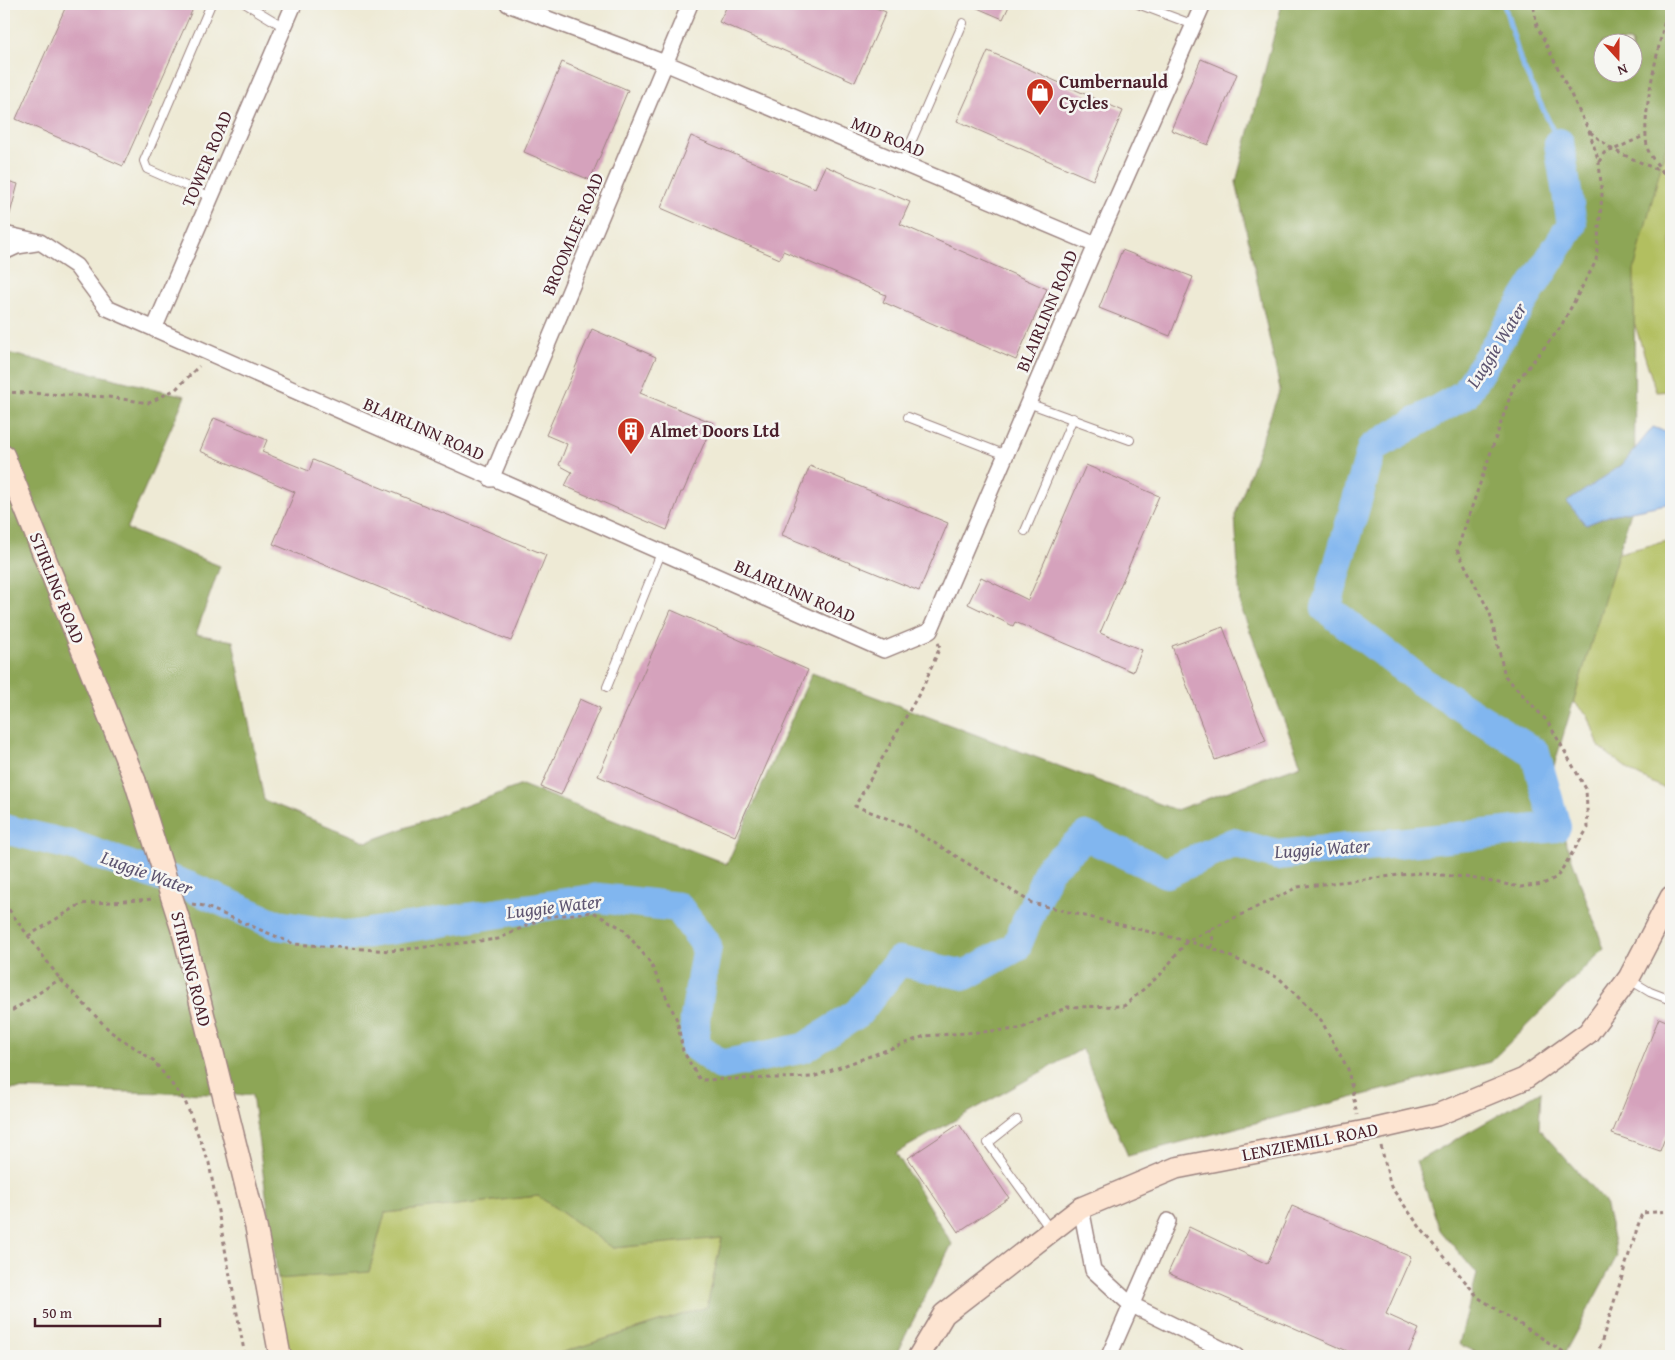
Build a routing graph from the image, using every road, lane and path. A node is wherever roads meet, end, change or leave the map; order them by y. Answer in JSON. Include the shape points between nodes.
{"nodes":[{"id":1,"x":212,"y":4,"type":"edge"},
{"id":2,"x":246,"y":4,"type":"edge"},
{"id":3,"x":294,"y":4,"type":"edge"},
{"id":4,"x":508,"y":4,"type":"edge"},
{"id":5,"x":690,"y":4,"type":"edge"},
{"id":6,"x":1138,"y":4,"type":"edge"},
{"id":7,"x":1203,"y":4,"type":"edge"},
{"id":8,"x":1533,"y":4,"type":"edge"},
{"id":9,"x":1671,"y":4,"type":"edge"},
{"id":10,"x":963,"y":23,"type":"dead end"},
{"id":11,"x":1194,"y":24,"type":"junction"},
{"id":12,"x":284,"y":27,"type":"junction"},
{"id":13,"x":665,"y":63,"type":"junction"},
{"id":14,"x":1590,"y":131,"type":"junction"},
{"id":15,"x":1646,"y":135,"type":"junction"},
{"id":16,"x":1613,"y":150,"type":"junction"},
{"id":17,"x":1598,"y":162,"type":"junction"},
{"id":18,"x":902,"y":163,"type":"junction"},
{"id":19,"x":1664,"y":172,"type":"junction"},
{"id":20,"x":1671,"y":176,"type":"edge"},
{"id":21,"x":211,"y":197,"type":"junction"},
{"id":22,"x":4,"y":234,"type":"edge"},
{"id":23,"x":40,"y":242,"type":"junction"},
{"id":24,"x":1096,"y":245,"type":"junction"},
{"id":25,"x":4,"y":252,"type":"edge"},
{"id":26,"x":154,"y":330,"type":"junction"},
{"id":27,"x":210,"y":354,"type":"junction"},
{"id":28,"x":4,"y":392,"type":"edge"},
{"id":29,"x":1028,"y":403,"type":"junction"},
{"id":30,"x":908,"y":417,"type":"dead end"},
{"id":31,"x":1073,"y":418,"type":"junction"},
{"id":32,"x":1130,"y":440,"type":"dead end"},
{"id":33,"x":1006,"y":455,"type":"junction"},
{"id":34,"x":4,"y":456,"type":"edge"},
{"id":35,"x":491,"y":479,"type":"junction"},
{"id":36,"x":1025,"y":531,"type":"dead end"},
{"id":37,"x":661,"y":553,"type":"junction"},
{"id":38,"x":930,"y":631,"type":"junction"},
{"id":39,"x":607,"y":687,"type":"dead end"},
{"id":40,"x":1671,"y":897,"type":"edge"},
{"id":41,"x":162,"y":900,"type":"dead end"},
{"id":42,"x":4,"y":903,"type":"edge"},
{"id":43,"x":187,"y":904,"type":"dead end"},
{"id":44,"x":1209,"y":929,"type":"junction"},
{"id":45,"x":28,"y":936,"type":"junction"},
{"id":46,"x":1187,"y":941,"type":"junction"},
{"id":47,"x":1211,"y":948,"type":"junction"},
{"id":48,"x":1629,"y":978,"type":"junction"},
{"id":49,"x":60,"y":979,"type":"junction"},
{"id":50,"x":1671,"y":1000,"type":"edge"},
{"id":51,"x":4,"y":1010,"type":"edge"},
{"id":52,"x":1017,"y":1120,"type":"dead end"},
{"id":53,"x":1369,"y":1131,"type":"junction"},
{"id":54,"x":1081,"y":1208,"type":"junction"},
{"id":55,"x":1671,"y":1211,"type":"edge"},
{"id":56,"x":1168,"y":1221,"type":"dead end"},
{"id":57,"x":1051,"y":1231,"type":"junction"},
{"id":58,"x":1130,"y":1304,"type":"junction"},
{"id":59,"x":245,"y":1356,"type":"edge"},
{"id":60,"x":280,"y":1356,"type":"edge"},
{"id":61,"x":919,"y":1356,"type":"edge"},
{"id":62,"x":1109,"y":1356,"type":"edge"},
{"id":63,"x":1236,"y":1356,"type":"edge"},
{"id":64,"x":1570,"y":1356,"type":"edge"},
{"id":65,"x":1597,"y":1356,"type":"edge"}],
"edges":[{"from":1,"to":21,"type":"lane","via":[[144,161],[147,169]]},
{"from":2,"to":12,"type":"lane"},
{"from":3,"to":12,"type":"street","name":"TOWER ROAD"},
{"from":4,"to":13,"type":"street","name":"MID ROAD"},
{"from":5,"to":13,"type":"street","name":"BROOMLEE ROAD"},
{"from":6,"to":11,"type":"lane"},
{"from":7,"to":11,"type":"street","name":"BLAIRLINN ROAD"},
{"from":8,"to":14,"type":"path","via":[[1537,26]]},
{"from":9,"to":15,"type":"path","via":[[1667,10],[1648,108]]},
{"from":10,"to":18,"type":"lane"},
{"from":11,"to":24,"type":"street","name":"BLAIRLINN ROAD"},
{"from":12,"to":21,"type":"street","name":"TOWER ROAD"},
{"from":13,"to":18,"type":"street","name":"MID ROAD"},
{"from":13,"to":35,"type":"street","name":"BROOMLEE ROAD"},
{"from":14,"to":16,"type":"path"},
{"from":14,"to":17,"type":"path"},
{"from":15,"to":16,"type":"path"},
{"from":15,"to":19,"type":"path","via":[[1649,152]]},
{"from":16,"to":17,"type":"path","via":[[1604,153]]},
{"from":16,"to":19,"type":"path"},
{"from":17,"to":44,"type":"path","via":[[1602,195],[1596,261],[1560,328],[1514,385],[1456,550],[1490,613],[1504,676],[1548,722],[1586,788],[1588,828],[1556,877],[1543,884],[1535,886],[1417,873],[1298,886]]},
{"from":18,"to":24,"type":"street","name":"MID ROAD"},
{"from":19,"to":20,"type":"path"},
{"from":21,"to":26,"type":"street","name":"TOWER ROAD"},
{"from":22,"to":23,"type":"street","name":"BLAIRLINN ROAD"},
{"from":23,"to":25,"type":"street"},
{"from":23,"to":26,"type":"street","name":"BLAIRLINN ROAD","via":[[76,266],[107,308]]},
{"from":24,"to":29,"type":"street","name":"BLAIRLINN ROAD"},
{"from":26,"to":27,"type":"street","name":"BLAIRLINN ROAD"},
{"from":27,"to":28,"type":"path","via":[[176,389],[150,403],[108,397]]},
{"from":27,"to":35,"type":"street","name":"BLAIRLINN ROAD"},
{"from":29,"to":31,"type":"lane"},
{"from":29,"to":33,"type":"street","name":"BLAIRLINN ROAD"},
{"from":30,"to":33,"type":"lane"},
{"from":31,"to":32,"type":"lane"},
{"from":31,"to":36,"type":"lane"},
{"from":33,"to":38,"type":"street","name":"BLAIRLINN ROAD"},
{"from":34,"to":60,"type":"main road","name":"STIRLING ROAD","bridge":true,"via":[[135,781],[184,936],[256,1227]]},
{"from":35,"to":37,"type":"street","name":"BLAIRLINN ROAD"},
{"from":37,"to":38,"type":"street","name":"BLAIRLINN ROAD","via":[[884,650]]},
{"from":37,"to":39,"type":"lane"},
{"from":38,"to":46,"type":"path","via":[[940,647],[924,685],[855,806],[907,826],[1032,903]]},
{"from":40,"to":48,"type":"main road","name":"LENZIEMILL ROAD"},
{"from":41,"to":45,"type":"path","via":[[81,904]]},
{"from":42,"to":45,"type":"path"},
{"from":43,"to":46,"type":"path","via":[[204,906],[294,944],[390,952],[498,939],[545,917],[593,912],[623,929],[650,962],[677,1020],[683,1050],[700,1080],[813,1077],[925,1036],[1020,1030],[1067,1007],[1124,1006],[1161,974]]},
{"from":44,"to":46,"type":"path"},
{"from":44,"to":47,"type":"path","via":[[1214,941]]},
{"from":45,"to":49,"type":"path"},
{"from":46,"to":47,"type":"path"},
{"from":47,"to":53,"type":"path","via":[[1279,978],[1321,1020],[1348,1069]]},
{"from":48,"to":50,"type":"lane","via":[[1650,992]]},
{"from":48,"to":53,"type":"main road","name":"LENZIEMILL ROAD","via":[[1588,1033],[1524,1079],[1437,1115]]},
{"from":49,"to":51,"type":"path","via":[[13,1010]]},
{"from":49,"to":59,"type":"path","via":[[111,1032],[153,1060],[185,1101],[209,1162]]},
{"from":52,"to":57,"type":"lane","via":[[988,1143]]},
{"from":53,"to":54,"type":"main road","name":"LENZIEMILL ROAD","via":[[1176,1168]]},
{"from":53,"to":64,"type":"path","via":[[1391,1187],[1479,1298]]},
{"from":54,"to":57,"type":"main road","name":"LENZIEMILL ROAD"},
{"from":54,"to":58,"type":"street","via":[[1093,1270]]},
{"from":55,"to":65,"type":"path","via":[[1642,1214]]},
{"from":56,"to":58,"type":"street"},
{"from":57,"to":61,"type":"main road","name":"LENZIEMILL ROAD","via":[[944,1314]]},
{"from":58,"to":62,"type":"street"},
{"from":58,"to":63,"type":"street"}]}
